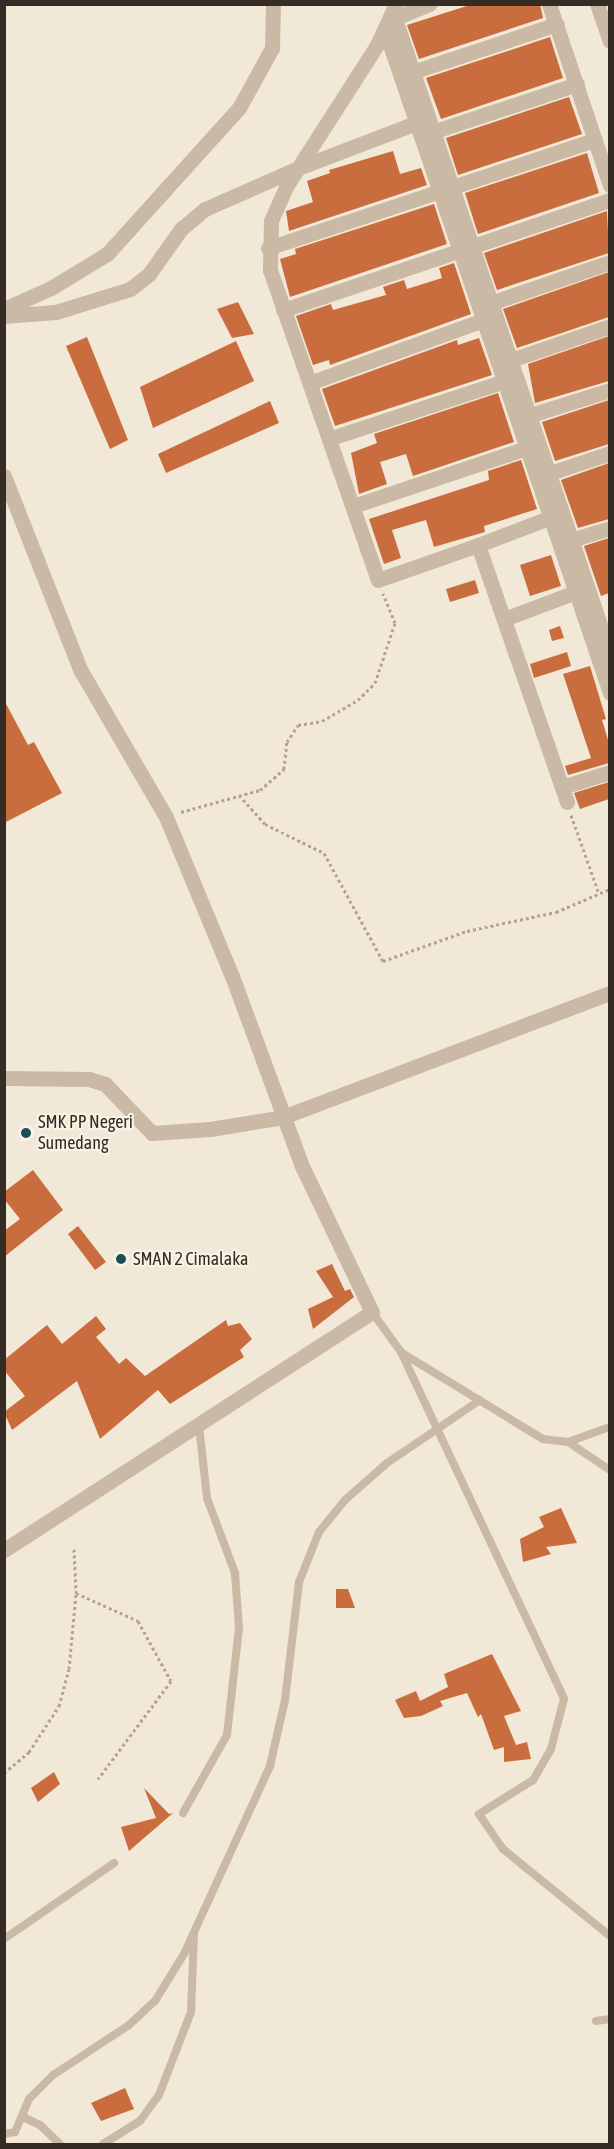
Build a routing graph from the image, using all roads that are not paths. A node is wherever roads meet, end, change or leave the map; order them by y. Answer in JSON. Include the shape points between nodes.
{"nodes":[{"id":1,"x":273,"y":4,"type":"edge"},
{"id":2,"x":429,"y":4,"type":"edge"},
{"id":3,"x":549,"y":4,"type":"edge"},
{"id":4,"x":597,"y":4,"type":"edge"},
{"id":5,"x":394,"y":12,"type":"edge"},
{"id":6,"x":557,"y":24,"type":"junction"},
{"id":7,"x":385,"y":30,"type":"junction"},
{"id":8,"x":609,"y":36,"type":"edge"},
{"id":9,"x":406,"y":73,"type":"junction"},
{"id":10,"x":577,"y":84,"type":"junction"},
{"id":11,"x":424,"y":127,"type":"junction"},
{"id":12,"x":595,"y":140,"type":"junction"},
{"id":13,"x":298,"y":168,"type":"junction"},
{"id":14,"x":609,"y":185,"type":"edge"},
{"id":15,"x":446,"y":189,"type":"junction"},
{"id":16,"x":609,"y":200,"type":"edge"},
{"id":17,"x":465,"y":247,"type":"junction"},
{"id":18,"x":268,"y":248,"type":"junction"},
{"id":19,"x":609,"y":262,"type":"edge"},
{"id":20,"x":4,"y":309,"type":"edge"},
{"id":21,"x":283,"y":310,"type":"junction"},
{"id":22,"x":487,"y":312,"type":"junction"},
{"id":23,"x":4,"y":316,"type":"edge"},
{"id":24,"x":609,"y":326,"type":"edge"},
{"id":25,"x":504,"y":362,"type":"junction"},
{"id":26,"x":510,"y":379,"type":"junction"},
{"id":27,"x":312,"y":382,"type":"junction"},
{"id":28,"x":609,"y":390,"type":"edge"},
{"id":29,"x":523,"y":418,"type":"junction"},
{"id":30,"x":331,"y":438,"type":"junction"},
{"id":31,"x":532,"y":446,"type":"junction"},
{"id":32,"x":609,"y":453,"type":"edge"},
{"id":33,"x":4,"y":476,"type":"edge"},
{"id":34,"x":543,"y":476,"type":"junction"},
{"id":35,"x":353,"y":506,"type":"junction"},
{"id":36,"x":556,"y":515,"type":"junction"},
{"id":37,"x":609,"y":528,"type":"edge"},
{"id":38,"x":565,"y":542,"type":"junction"},
{"id":39,"x":478,"y":545,"type":"junction"},
{"id":40,"x":581,"y":590,"type":"junction"},
{"id":41,"x":596,"y":610,"type":"edge"},
{"id":42,"x":504,"y":619,"type":"junction"},
{"id":43,"x":609,"y":654,"type":"edge"},
{"id":44,"x":607,"y":676,"type":"edge"},
{"id":45,"x":609,"y":693,"type":"edge"},
{"id":46,"x":609,"y":772,"type":"edge"},
{"id":47,"x":609,"y":993,"type":"edge"},
{"id":48,"x":4,"y":1078,"type":"edge"},
{"id":49,"x":284,"y":1117,"type":"junction"},
{"id":50,"x":372,"y":1312,"type":"junction"},
{"id":51,"x":401,"y":1352,"type":"junction"},
{"id":52,"x":480,"y":1400,"type":"junction"},
{"id":53,"x":199,"y":1425,"type":"junction"},
{"id":54,"x":436,"y":1427,"type":"junction"},
{"id":55,"x":609,"y":1427,"type":"edge"},
{"id":56,"x":568,"y":1442,"type":"junction"},
{"id":57,"x":609,"y":1470,"type":"edge"},
{"id":58,"x":4,"y":1550,"type":"edge"},
{"id":59,"x":183,"y":1813,"type":"dead end"},
{"id":60,"x":114,"y":1863,"type":"dead end"},
{"id":61,"x":194,"y":1930,"type":"junction"},
{"id":62,"x":609,"y":1936,"type":"edge"},
{"id":63,"x":4,"y":1939,"type":"edge"},
{"id":64,"x":609,"y":2019,"type":"edge"},
{"id":65,"x":596,"y":2021,"type":"dead end"},
{"id":66,"x":23,"y":2117,"type":"junction"},
{"id":67,"x":4,"y":2134,"type":"edge"},
{"id":68,"x":60,"y":2145,"type":"edge"},
{"id":69,"x":103,"y":2145,"type":"edge"}],
"edges":[{"from":1,"to":20,"type":"street","via":[[272,48],[239,108],[107,254],[51,288]]},
{"from":2,"to":5,"type":"street"},
{"from":3,"to":6,"type":"street"},
{"from":4,"to":8,"type":"street"},
{"from":5,"to":7,"type":"street"},
{"from":5,"to":9,"type":"street"},
{"from":6,"to":9,"type":"street"},
{"from":6,"to":10,"type":"street"},
{"from":7,"to":9,"type":"street"},
{"from":7,"to":13,"type":"street"},
{"from":9,"to":11,"type":"street"},
{"from":10,"to":11,"type":"street"},
{"from":10,"to":12,"type":"street"},
{"from":11,"to":13,"type":"street"},
{"from":11,"to":15,"type":"street"},
{"from":12,"to":14,"type":"street"},
{"from":12,"to":15,"type":"street"},
{"from":13,"to":18,"type":"street","via":[[271,221]]},
{"from":13,"to":23,"type":"street","via":[[193,217],[149,274],[130,289],[56,312]]},
{"from":15,"to":17,"type":"street"},
{"from":15,"to":18,"type":"street"},
{"from":16,"to":17,"type":"street"},
{"from":17,"to":21,"type":"street"},
{"from":17,"to":22,"type":"street"},
{"from":18,"to":21,"type":"street","via":[[270,270]]},
{"from":19,"to":22,"type":"street"},
{"from":21,"to":27,"type":"street"},
{"from":22,"to":25,"type":"street"},
{"from":22,"to":27,"type":"street"},
{"from":24,"to":25,"type":"street"},
{"from":25,"to":26,"type":"street"},
{"from":26,"to":29,"type":"street"},
{"from":26,"to":30,"type":"street"},
{"from":27,"to":30,"type":"street"},
{"from":28,"to":29,"type":"street"},
{"from":29,"to":31,"type":"street"},
{"from":30,"to":35,"type":"street"},
{"from":31,"to":34,"type":"street"},
{"from":31,"to":35,"type":"street"},
{"from":32,"to":34,"type":"street"},
{"from":33,"to":49,"type":"street","via":[[81,671],[166,817]]},
{"from":34,"to":36,"type":"street"},
{"from":35,"to":39,"type":"street","via":[[378,580]]},
{"from":36,"to":38,"type":"street"},
{"from":36,"to":39,"type":"street"},
{"from":37,"to":38,"type":"street"},
{"from":38,"to":40,"type":"street"},
{"from":39,"to":42,"type":"street"},
{"from":40,"to":41,"type":"street"},
{"from":40,"to":42,"type":"street"},
{"from":41,"to":43,"type":"street"},
{"from":41,"to":44,"type":"street"},
{"from":42,"to":46,"type":"street","via":[[564,795]]},
{"from":44,"to":45,"type":"street"},
{"from":47,"to":49,"type":"street"},
{"from":48,"to":49,"type":"street","via":[[75,1078],[105,1084],[144,1130],[158,1135]]},
{"from":49,"to":50,"type":"street","via":[[305,1174]]},
{"from":50,"to":51,"type":"lane"},
{"from":50,"to":53,"type":"street"},
{"from":51,"to":52,"type":"lane"},
{"from":51,"to":54,"type":"lane"},
{"from":52,"to":54,"type":"lane"},
{"from":52,"to":56,"type":"lane","via":[[543,1439]]},
{"from":53,"to":58,"type":"street"},
{"from":53,"to":59,"type":"lane","via":[[207,1498],[235,1573],[238,1628],[227,1735]]},
{"from":54,"to":61,"type":"lane","via":[[345,1500],[319,1532],[299,1582],[276,1745]]},
{"from":54,"to":62,"type":"lane","via":[[564,1699],[551,1749],[533,1780],[479,1814],[503,1849]]},
{"from":55,"to":56,"type":"lane"},
{"from":56,"to":57,"type":"lane"},
{"from":60,"to":63,"type":"lane"},
{"from":61,"to":66,"type":"lane","via":[[155,2001],[129,2025],[53,2075],[29,2099]]},
{"from":61,"to":69,"type":"lane","via":[[191,2012],[159,2095],[140,2121]]},
{"from":64,"to":65,"type":"lane"},
{"from":66,"to":67,"type":"lane","via":[[15,2132]]},
{"from":66,"to":68,"type":"lane","via":[[40,2125]]}]}
